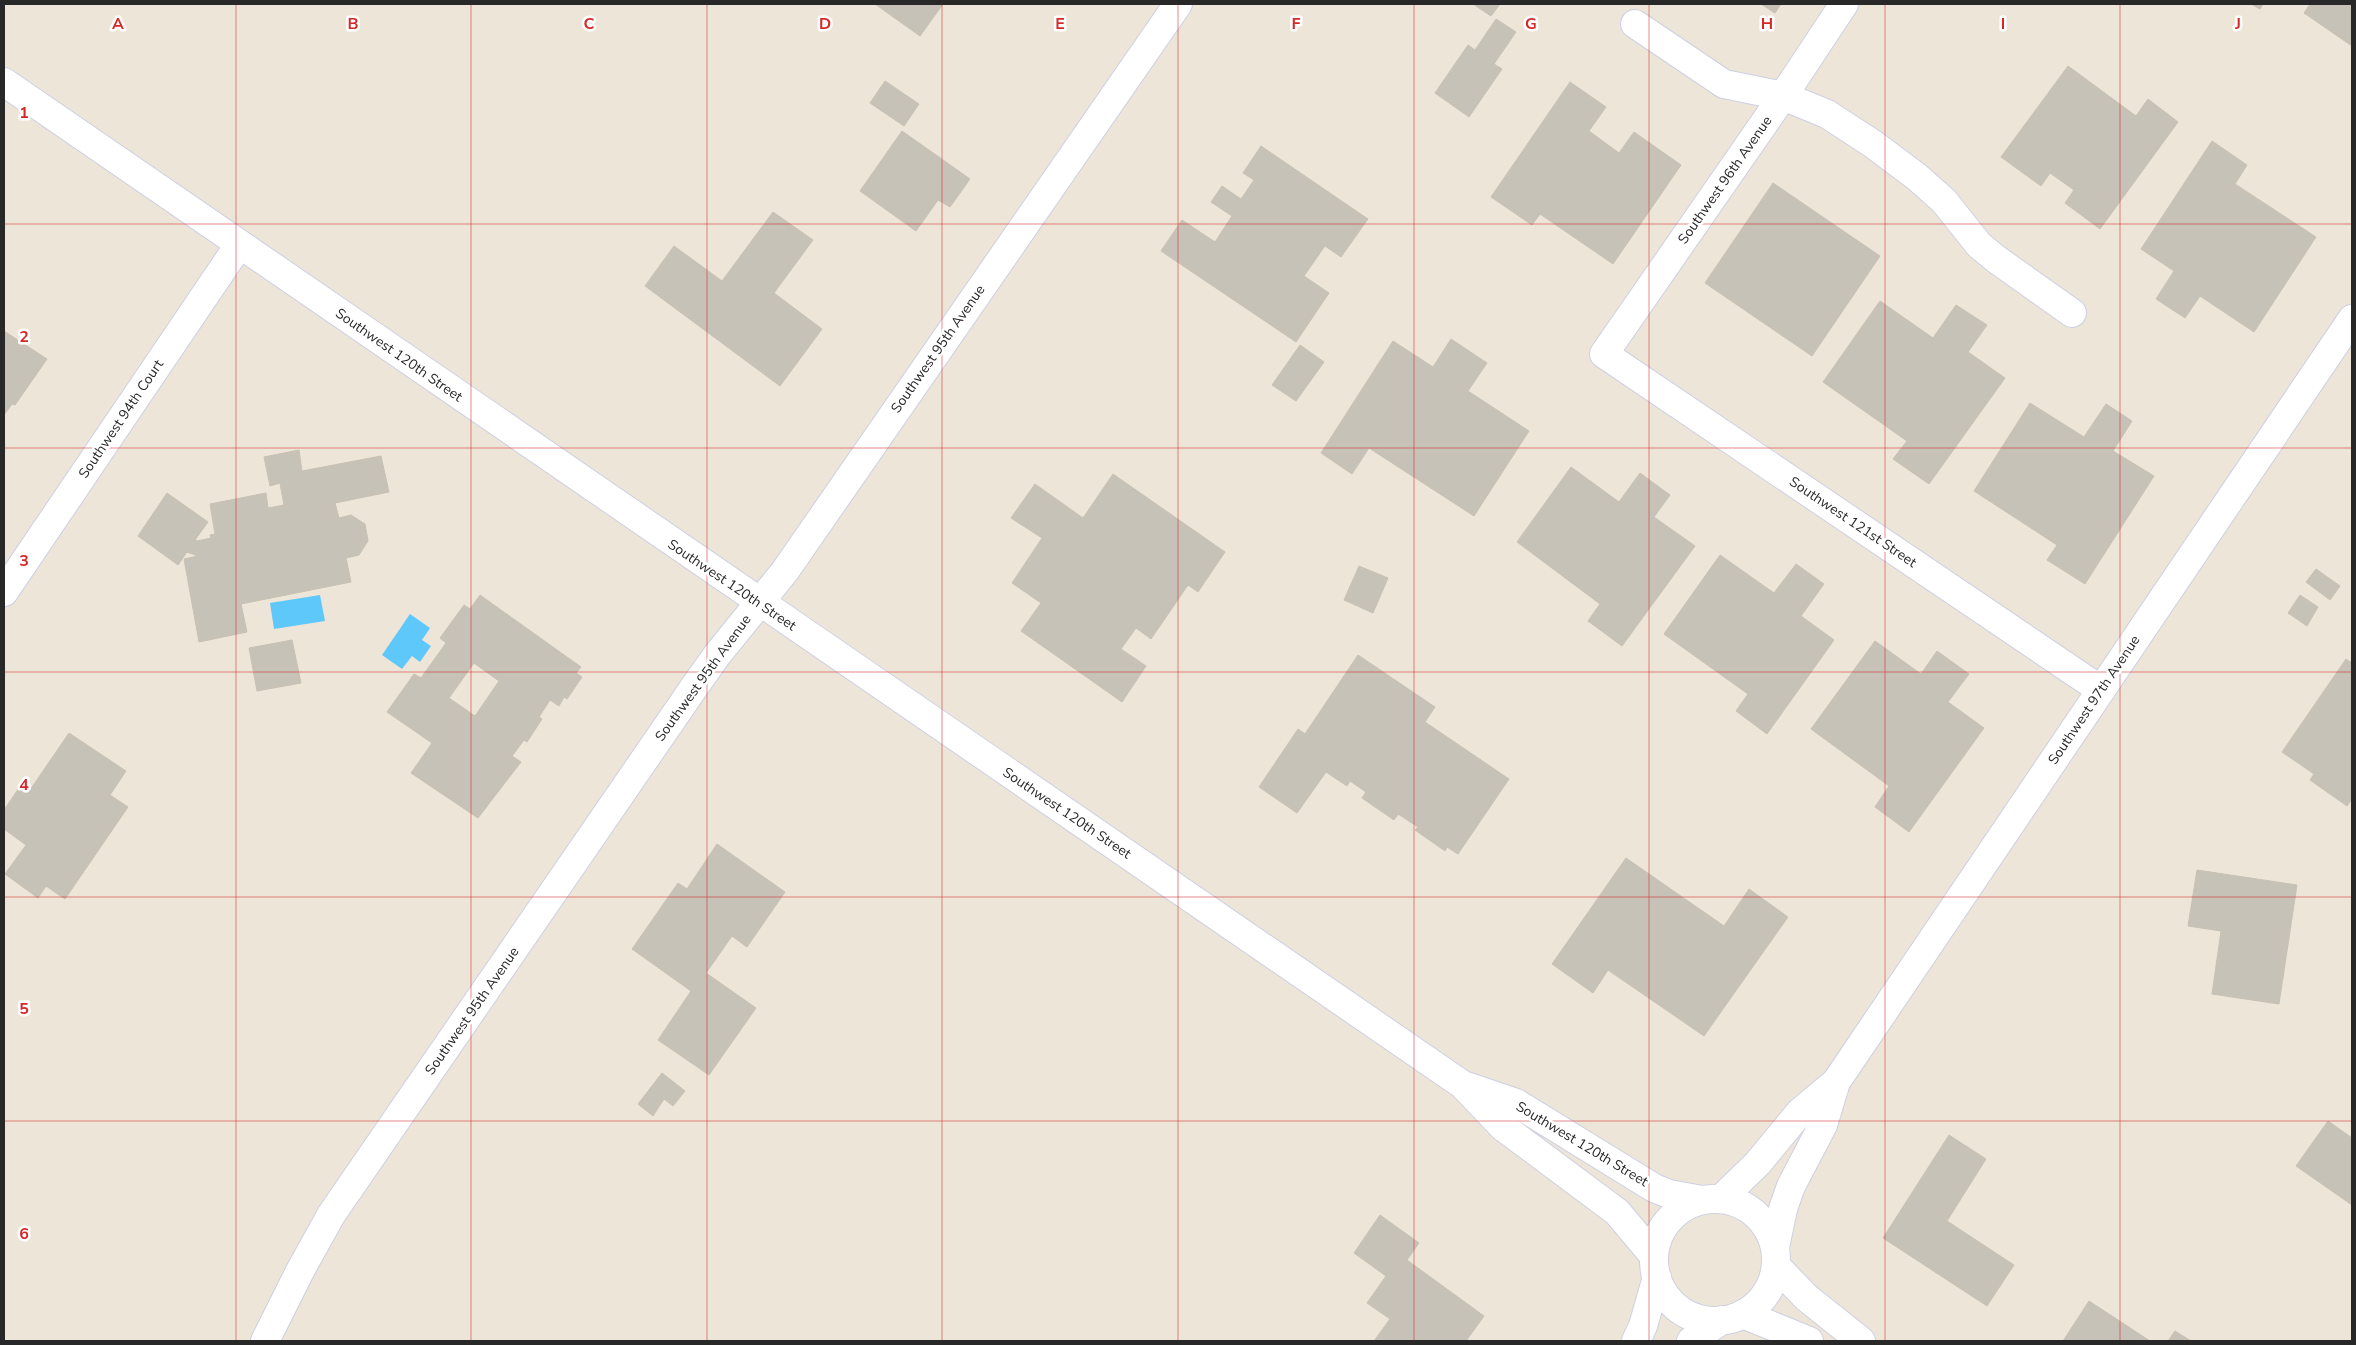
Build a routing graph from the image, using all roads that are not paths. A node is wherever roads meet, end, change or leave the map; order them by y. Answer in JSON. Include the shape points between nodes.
{"nodes":[{"id":1,"x":1178,"y":4,"type":"edge"},
{"id":2,"x":1844,"y":4,"type":"edge"},
{"id":3,"x":1635,"y":24,"type":"dead end"},
{"id":4,"x":4,"y":82,"type":"edge"},
{"id":5,"x":1783,"y":96,"type":"junction"},
{"id":6,"x":238,"y":245,"type":"junction"},
{"id":7,"x":2072,"y":313,"type":"dead end"},
{"id":8,"x":2352,"y":319,"type":"edge"},
{"id":9,"x":1604,"y":354,"type":"joint"},
{"id":10,"x":4,"y":592,"type":"edge"},
{"id":11,"x":758,"y":603,"type":"junction"},
{"id":12,"x":2101,"y":690,"type":"junction"},
{"id":13,"x":1836,"y":1082,"type":"junction"},
{"id":14,"x":1463,"y":1085,"type":"junction"},
{"id":15,"x":1711,"y":1199,"type":"junction"},
{"id":16,"x":1776,"y":1256,"type":"junction"},
{"id":17,"x":1656,"y":1267,"type":"junction"},
{"id":18,"x":1733,"y":1317,"type":"junction"},
{"id":19,"x":266,"y":1341,"type":"edge"},
{"id":20,"x":1636,"y":1341,"type":"edge"},
{"id":21,"x":1691,"y":1341,"type":"edge"},
{"id":22,"x":1808,"y":1341,"type":"edge"},
{"id":23,"x":1861,"y":1341,"type":"edge"}],
"edges":[{"from":1,"to":11,"type":"street","name":"Southwest 95th Avenue","via":[[785,570]]},
{"from":2,"to":5,"type":"street","name":"Southwest 96th Avenue"},
{"from":3,"to":5,"type":"street","via":[[1724,84]]},
{"from":4,"to":6,"type":"street","name":"Southwest 120th Street"},
{"from":5,"to":7,"type":"street","via":[[1827,114],[1917,177],[1944,201],[1980,245],[2008,270]]},
{"from":5,"to":9,"type":"street","name":"Southwest 96th Avenue"},
{"from":6,"to":10,"type":"street","name":"Southwest 94th Court"},
{"from":6,"to":11,"type":"street","name":"Southwest 120th Street"},
{"from":8,"to":12,"type":"street","name":"Southwest 97th Avenue"},
{"from":9,"to":12,"type":"street","name":"Southwest 121st Street"},
{"from":11,"to":14,"type":"street","name":"Southwest 120th Street"},
{"from":11,"to":19,"type":"street","name":"Southwest 95th Avenue","via":[[706,670],[331,1215]]},
{"from":12,"to":13,"type":"street","name":"Southwest 97th Avenue"},
{"from":13,"to":15,"type":"street","name":"Southwest 97th Avenue","via":[[1800,1112],[1758,1163]]},
{"from":13,"to":16,"type":"street","name":"Southwest 97th Avenue","via":[[1823,1125],[1791,1186],[1783,1209]]},
{"from":14,"to":15,"type":"street","name":"Southwest 120th Street","via":[[1516,1103],[1654,1188],[1669,1194]]},
{"from":14,"to":17,"type":"street","name":"Southwest 120th Street","via":[[1503,1127],[1617,1212]]},
{"from":15,"to":16,"type":"street","via":[[1739,1204],[1756,1214],[1768,1228]]},
{"from":15,"to":17,"type":"street","via":[[1684,1207],[1669,1219],[1659,1236]]},
{"from":16,"to":18,"type":"street","via":[[1772,1284],[1760,1302]]},
{"from":16,"to":23,"type":"street","via":[[1807,1298]]},
{"from":17,"to":18,"type":"street","via":[[1666,1296],[1682,1311],[1701,1319]]},
{"from":17,"to":20,"type":"street","via":[[1643,1326]]},
{"from":18,"to":21,"type":"street"},
{"from":18,"to":22,"type":"street"}]}
